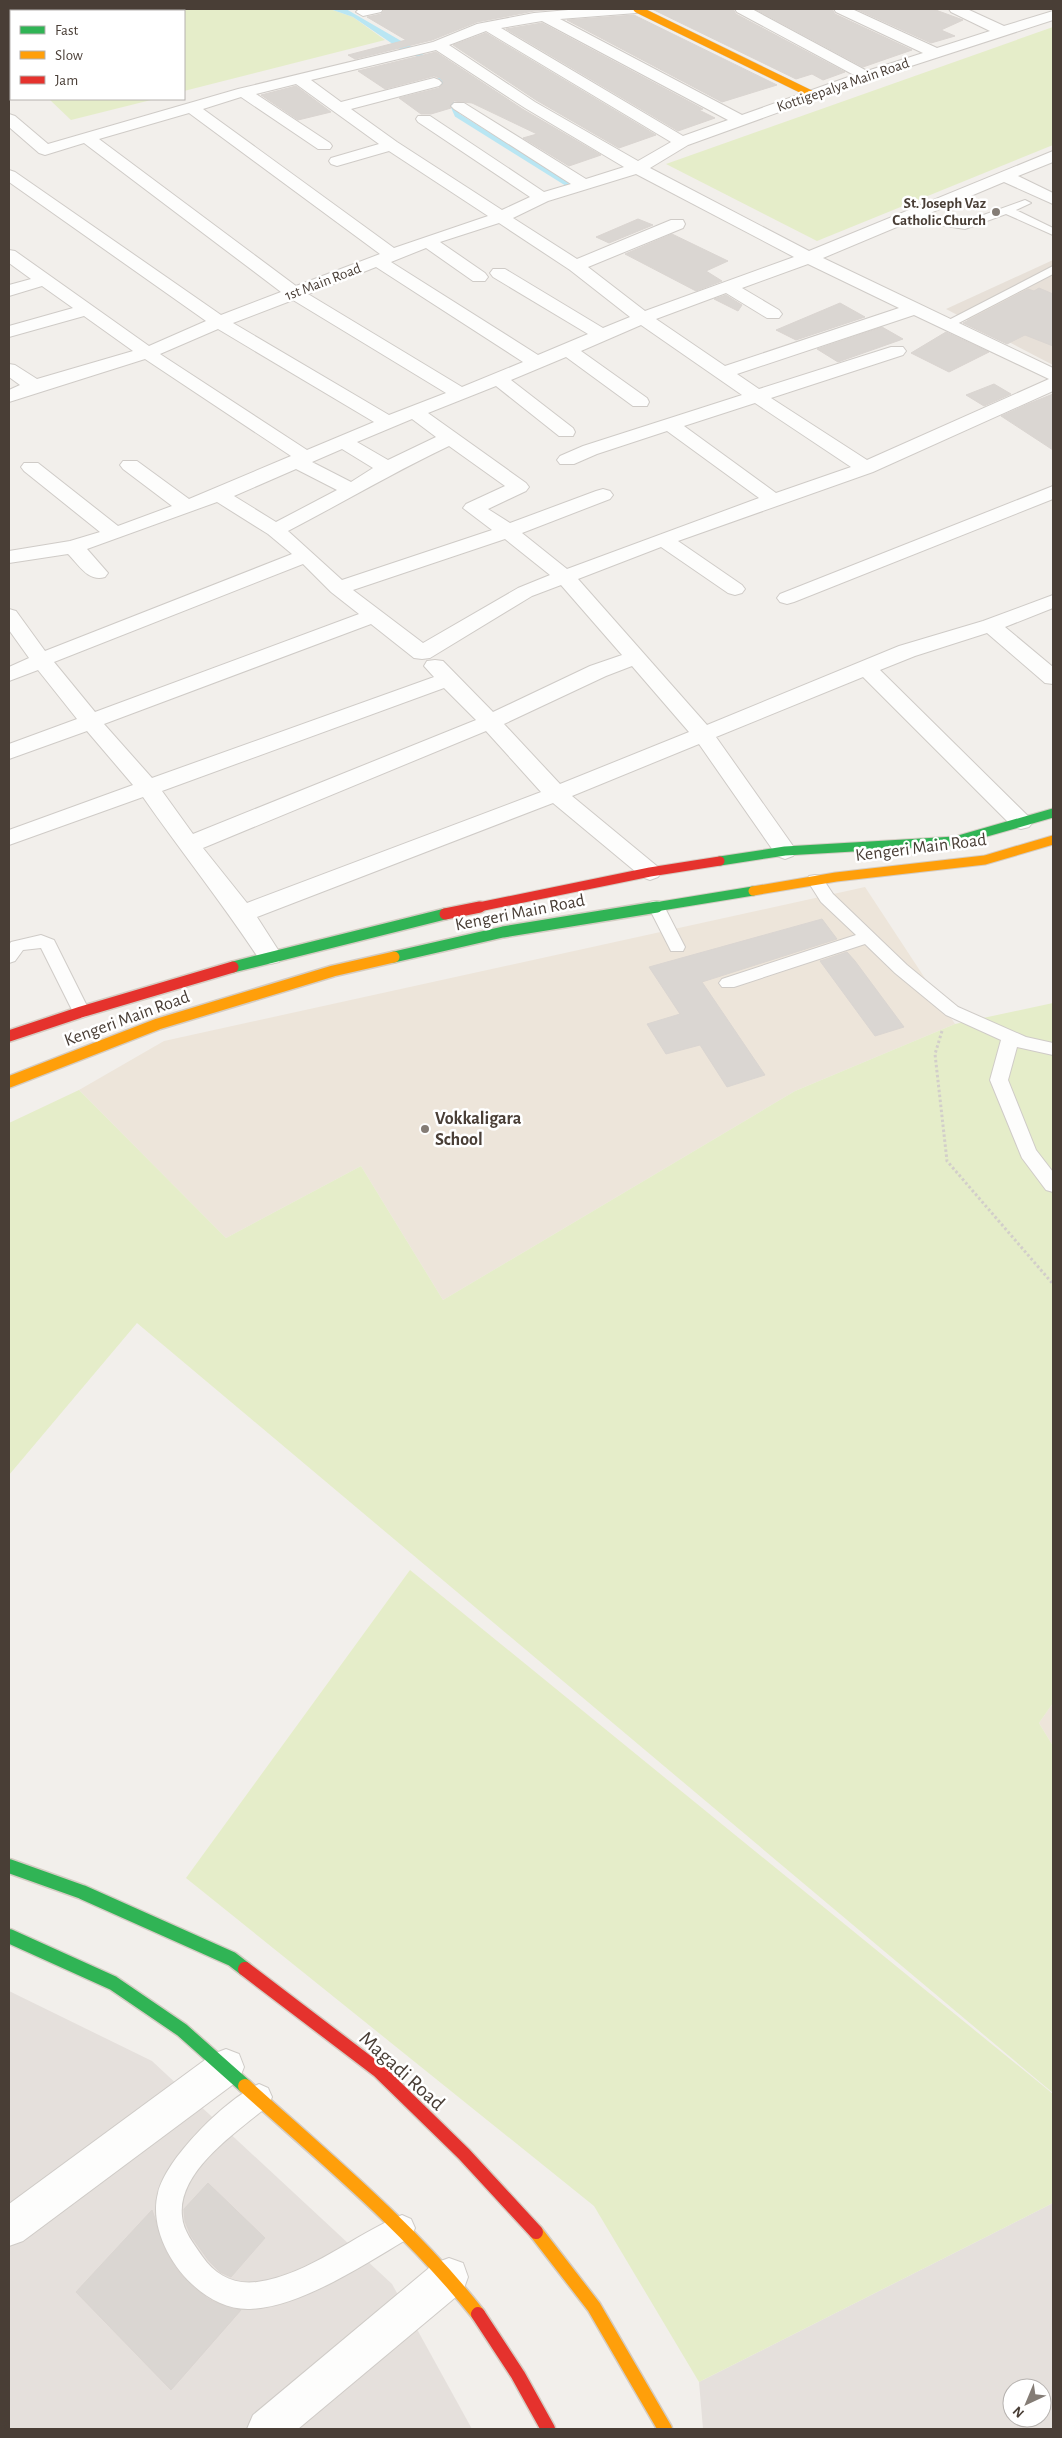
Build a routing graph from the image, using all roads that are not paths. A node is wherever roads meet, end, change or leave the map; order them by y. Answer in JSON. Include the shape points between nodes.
{"nodes":[{"id":1,"x":636,"y":9,"type":"edge"},
{"id":2,"x":742,"y":9,"type":"edge"},
{"id":3,"x":841,"y":9,"type":"edge"},
{"id":4,"x":956,"y":9,"type":"edge"},
{"id":5,"x":1053,"y":15,"type":"edge"},
{"id":6,"x":545,"y":17,"type":"junction"},
{"id":7,"x":488,"y":26,"type":"junction"},
{"id":8,"x":1004,"y":32,"type":"junction"},
{"id":9,"x":438,"y":45,"type":"junction"},
{"id":10,"x":936,"y":53,"type":"junction"},
{"id":11,"x":866,"y":76,"type":"junction"},
{"id":12,"x":301,"y":80,"type":"junction"},
{"id":13,"x":434,"y":83,"type":"dead end"},
{"id":14,"x":243,"y":92,"type":"junction"},
{"id":15,"x":812,"y":95,"type":"junction"},
{"id":16,"x":459,"y":106,"type":"dead end"},
{"id":17,"x":191,"y":107,"type":"junction"},
{"id":18,"x":339,"y":107,"type":"junction"},
{"id":19,"x":9,"y":119,"type":"edge"},
{"id":20,"x":424,"y":119,"type":"dead end"},
{"id":21,"x":742,"y":121,"type":"junction"},
{"id":22,"x":87,"y":138,"type":"junction"},
{"id":23,"x":682,"y":142,"type":"junction"},
{"id":24,"x":391,"y":145,"type":"junction"},
{"id":25,"x":324,"y":146,"type":"dead end"},
{"id":26,"x":45,"y":150,"type":"junction"},
{"id":27,"x":1053,"y":156,"type":"edge"},
{"id":28,"x":18,"y":160,"type":"edge"},
{"id":29,"x":336,"y":161,"type":"dead end"},
{"id":30,"x":638,"y":168,"type":"junction"},
{"id":31,"x":9,"y":175,"type":"edge"},
{"id":32,"x":1004,"y":176,"type":"junction"},
{"id":33,"x":584,"y":185,"type":"junction"},
{"id":34,"x":542,"y":198,"type":"junction"},
{"id":35,"x":1053,"y":199,"type":"edge"},
{"id":36,"x":1025,"y":203,"type":"dead end"},
{"id":37,"x":1006,"y":210,"type":"junction"},
{"id":38,"x":916,"y":212,"type":"junction"},
{"id":39,"x":500,"y":217,"type":"junction"},
{"id":40,"x":677,"y":224,"type":"dead end"},
{"id":41,"x":1053,"y":232,"type":"edge"},
{"id":42,"x":428,"y":242,"type":"junction"},
{"id":43,"x":9,"y":255,"type":"edge"},
{"id":44,"x":810,"y":257,"type":"junction"},
{"id":45,"x":386,"y":258,"type":"junction"},
{"id":46,"x":576,"y":266,"type":"junction"},
{"id":47,"x":1053,"y":270,"type":"edge"},
{"id":48,"x":499,"y":273,"type":"dead end"},
{"id":49,"x":480,"y":278,"type":"dead end"},
{"id":50,"x":44,"y":280,"type":"junction"},
{"id":51,"x":728,"y":287,"type":"junction"},
{"id":52,"x":9,"y":291,"type":"edge"},
{"id":53,"x":294,"y":293,"type":"junction"},
{"id":54,"x":916,"y":309,"type":"junction"},
{"id":55,"x":87,"y":310,"type":"junction"},
{"id":56,"x":773,"y":314,"type":"dead end"},
{"id":57,"x":644,"y":318,"type":"junction"},
{"id":58,"x":219,"y":322,"type":"junction"},
{"id":59,"x":947,"y":324,"type":"junction"},
{"id":60,"x":9,"y":332,"type":"edge"},
{"id":61,"x":602,"y":335,"type":"junction"},
{"id":62,"x":568,"y":350,"type":"junction"},
{"id":63,"x":897,"y":351,"type":"dead end"},
{"id":64,"x":147,"y":353,"type":"junction"},
{"id":65,"x":537,"y":363,"type":"junction"},
{"id":66,"x":9,"y":369,"type":"edge"},
{"id":67,"x":723,"y":373,"type":"junction"},
{"id":68,"x":1053,"y":375,"type":"edge"},
{"id":69,"x":499,"y":378,"type":"junction"},
{"id":70,"x":1053,"y":384,"type":"edge"},
{"id":71,"x":34,"y":386,"type":"junction"},
{"id":72,"x":461,"y":394,"type":"junction"},
{"id":73,"x":9,"y":396,"type":"edge"},
{"id":74,"x":758,"y":397,"type":"junction"},
{"id":75,"x":640,"y":402,"type":"dead end"},
{"id":76,"x":414,"y":412,"type":"junction"},
{"id":77,"x":388,"y":422,"type":"junction"},
{"id":78,"x":670,"y":425,"type":"junction"},
{"id":79,"x":566,"y":432,"type":"dead end"},
{"id":80,"x":449,"y":438,"type":"junction"},
{"id":81,"x":343,"y":442,"type":"junction"},
{"id":82,"x":300,"y":459,"type":"junction"},
{"id":83,"x":567,"y":460,"type":"dead end"},
{"id":84,"x":130,"y":465,"type":"dead end"},
{"id":85,"x":31,"y":467,"type":"dead end"},
{"id":86,"x":387,"y":468,"type":"junction"},
{"id":87,"x":866,"y":468,"type":"junction"},
{"id":88,"x":352,"y":490,"type":"junction"},
{"id":89,"x":1053,"y":492,"type":"edge"},
{"id":90,"x":219,"y":494,"type":"junction"},
{"id":91,"x":603,"y":495,"type":"dead end"},
{"id":92,"x":774,"y":500,"type":"junction"},
{"id":93,"x":185,"y":506,"type":"junction"},
{"id":94,"x":275,"y":530,"type":"junction"},
{"id":95,"x":508,"y":531,"type":"junction"},
{"id":96,"x":116,"y":534,"type":"junction"},
{"id":97,"x":664,"y":539,"type":"junction"},
{"id":98,"x":73,"y":547,"type":"junction"},
{"id":99,"x":13,"y":551,"type":"edge"},
{"id":100,"x":306,"y":556,"type":"junction"},
{"id":101,"x":98,"y":573,"type":"dead end"},
{"id":102,"x":565,"y":577,"type":"junction"},
{"id":103,"x":338,"y":588,"type":"junction"},
{"id":104,"x":735,"y":589,"type":"dead end"},
{"id":105,"x":787,"y":598,"type":"dead end"},
{"id":106,"x":1053,"y":601,"type":"edge"},
{"id":107,"x":9,"y":615,"type":"edge"},
{"id":108,"x":374,"y":616,"type":"junction"},
{"id":109,"x":990,"y":625,"type":"junction"},
{"id":110,"x":422,"y":653,"type":"junction"},
{"id":111,"x":636,"y":658,"type":"junction"},
{"id":112,"x":41,"y":660,"type":"junction"},
{"id":113,"x":866,"y":668,"type":"junction"},
{"id":114,"x":9,"y":675,"type":"edge"},
{"id":115,"x":1053,"y":678,"type":"edge"},
{"id":116,"x":448,"y":679,"type":"junction"},
{"id":117,"x":90,"y":720,"type":"junction"},
{"id":118,"x":490,"y":722,"type":"junction"},
{"id":119,"x":703,"y":734,"type":"junction"},
{"id":120,"x":9,"y":752,"type":"edge"},
{"id":121,"x":148,"y":788,"type":"junction"},
{"id":122,"x":556,"y":794,"type":"junction"},
{"id":123,"x":1053,"y":813,"type":"edge"},
{"id":124,"x":1021,"y":822,"type":"junction"},
{"id":125,"x":9,"y":838,"type":"edge"},
{"id":126,"x":1053,"y":840,"type":"edge"},
{"id":127,"x":188,"y":845,"type":"junction"},
{"id":128,"x":785,"y":851,"type":"junction"},
{"id":129,"x":650,"y":872,"type":"junction"},
{"id":130,"x":815,"y":880,"type":"junction"},
{"id":131,"x":656,"y":906,"type":"junction"},
{"id":132,"x":242,"y":914,"type":"junction"},
{"id":133,"x":868,"y":937,"type":"junction"},
{"id":134,"x":677,"y":947,"type":"dead end"},
{"id":135,"x":9,"y":956,"type":"edge"},
{"id":136,"x":270,"y":956,"type":"junction"},
{"id":137,"x":728,"y":983,"type":"dead end"},
{"id":138,"x":81,"y":1012,"type":"junction"},
{"id":139,"x":9,"y":1036,"type":"edge"},
{"id":140,"x":1010,"y":1038,"type":"junction"},
{"id":141,"x":1053,"y":1049,"type":"edge"},
{"id":142,"x":9,"y":1082,"type":"edge"},
{"id":143,"x":1053,"y":1185,"type":"edge"},
{"id":144,"x":9,"y":1866,"type":"edge"},
{"id":145,"x":9,"y":1936,"type":"edge"},
{"id":146,"x":226,"y":2067,"type":"junction"},
{"id":147,"x":259,"y":2097,"type":"junction"},
{"id":148,"x":9,"y":2227,"type":"edge"},
{"id":149,"x":402,"y":2228,"type":"junction"},
{"id":150,"x":449,"y":2278,"type":"junction"},
{"id":151,"x":267,"y":2429,"type":"edge"},
{"id":152,"x":548,"y":2429,"type":"edge"},
{"id":153,"x":665,"y":2429,"type":"edge"}],
"edges":[{"from":1,"to":6,"type":"street"},
{"from":1,"to":15,"type":"main road"},
{"from":2,"to":11,"type":"street"},
{"from":3,"to":10,"type":"street"},
{"from":4,"to":8,"type":"street"},
{"from":5,"to":8,"type":"street","name":"Kottigepalya Main Road"},
{"from":6,"to":7,"type":"street"},
{"from":6,"to":21,"type":"street"},
{"from":7,"to":9,"type":"street","via":[[455,35]]},
{"from":7,"to":23,"type":"street"},
{"from":8,"to":10,"type":"street","name":"Kottigepalya Main Road"},
{"from":9,"to":12,"type":"street"},
{"from":9,"to":30,"type":"street","via":[[530,105]]},
{"from":10,"to":11,"type":"street","name":"Kottigepalya Main Road"},
{"from":11,"to":15,"type":"street","name":"Kottigepalya Main Road"},
{"from":12,"to":14,"type":"street"},
{"from":12,"to":18,"type":"street"},
{"from":13,"to":18,"type":"street"},
{"from":14,"to":17,"type":"street"},
{"from":14,"to":25,"type":"street"},
{"from":15,"to":21,"type":"street","name":"Kottigepalya Main Road"},
{"from":16,"to":33,"type":"street"},
{"from":17,"to":22,"type":"street"},
{"from":17,"to":45,"type":"street"},
{"from":18,"to":24,"type":"street"},
{"from":19,"to":26,"type":"street"},
{"from":20,"to":34,"type":"street"},
{"from":21,"to":23,"type":"street","name":"Kottigepalya Main Road"},
{"from":22,"to":26,"type":"street"},
{"from":22,"to":53,"type":"street"},
{"from":23,"to":30,"type":"street","name":"Kottigepalya Main Road"},
{"from":24,"to":29,"type":"street"},
{"from":24,"to":39,"type":"street"},
{"from":26,"to":28,"type":"street"},
{"from":27,"to":32,"type":"street"},
{"from":30,"to":33,"type":"street","name":"1st Main Road"},
{"from":30,"to":44,"type":"street"},
{"from":31,"to":58,"type":"street"},
{"from":32,"to":35,"type":"street"},
{"from":32,"to":38,"type":"street"},
{"from":33,"to":34,"type":"street","name":"1st Main Road"},
{"from":34,"to":39,"type":"street","name":"1st Main Road"},
{"from":36,"to":37,"type":"lane"},
{"from":37,"to":38,"type":"lane","via":[[965,226],[938,222]]},
{"from":37,"to":41,"type":"lane"},
{"from":38,"to":44,"type":"street"},
{"from":39,"to":42,"type":"street","name":"1st Main Road"},
{"from":39,"to":46,"type":"street"},
{"from":40,"to":46,"type":"street"},
{"from":42,"to":45,"type":"street","name":"1st Main Road"},
{"from":42,"to":49,"type":"street"},
{"from":43,"to":50,"type":"street"},
{"from":44,"to":51,"type":"street"},
{"from":44,"to":54,"type":"street"},
{"from":45,"to":53,"type":"street","name":"1st Main Road"},
{"from":45,"to":65,"type":"street"},
{"from":46,"to":57,"type":"street"},
{"from":47,"to":59,"type":"lane"},
{"from":48,"to":61,"type":"street"},
{"from":50,"to":52,"type":"street"},
{"from":50,"to":55,"type":"street"},
{"from":51,"to":56,"type":"street"},
{"from":51,"to":57,"type":"street"},
{"from":53,"to":58,"type":"street","name":"1st Main Road"},
{"from":53,"to":72,"type":"street"},
{"from":54,"to":59,"type":"street"},
{"from":54,"to":67,"type":"street"},
{"from":55,"to":60,"type":"street"},
{"from":55,"to":64,"type":"street"},
{"from":57,"to":61,"type":"street"},
{"from":57,"to":67,"type":"street"},
{"from":58,"to":64,"type":"street","name":"1st Main Road"},
{"from":58,"to":77,"type":"street"},
{"from":59,"to":68,"type":"street"},
{"from":61,"to":62,"type":"street"},
{"from":62,"to":65,"type":"street"},
{"from":62,"to":75,"type":"street"},
{"from":63,"to":74,"type":"street"},
{"from":64,"to":71,"type":"street","name":"1st Main Road"},
{"from":64,"to":82,"type":"street"},
{"from":65,"to":69,"type":"street"},
{"from":66,"to":71,"type":"street"},
{"from":67,"to":74,"type":"street"},
{"from":69,"to":72,"type":"street"},
{"from":69,"to":79,"type":"street"},
{"from":70,"to":87,"type":"street"},
{"from":71,"to":73,"type":"street","name":"1st Main Road"},
{"from":72,"to":76,"type":"street"},
{"from":74,"to":78,"type":"street"},
{"from":74,"to":87,"type":"street"},
{"from":76,"to":77,"type":"street"},
{"from":76,"to":80,"type":"street"},
{"from":77,"to":81,"type":"street"},
{"from":78,"to":83,"type":"street"},
{"from":78,"to":92,"type":"street"},
{"from":80,"to":86,"type":"street"},
{"from":80,"to":95,"type":"street","via":[[519,487],[473,508]]},
{"from":81,"to":82,"type":"street"},
{"from":81,"to":86,"type":"street"},
{"from":82,"to":88,"type":"street"},
{"from":82,"to":90,"type":"street"},
{"from":84,"to":93,"type":"street"},
{"from":85,"to":96,"type":"street"},
{"from":86,"to":88,"type":"street"},
{"from":87,"to":92,"type":"street"},
{"from":88,"to":94,"type":"street"},
{"from":89,"to":105,"type":"street"},
{"from":90,"to":93,"type":"street"},
{"from":90,"to":94,"type":"street"},
{"from":91,"to":95,"type":"street"},
{"from":92,"to":97,"type":"street"},
{"from":93,"to":96,"type":"street"},
{"from":94,"to":100,"type":"street"},
{"from":95,"to":102,"type":"street"},
{"from":95,"to":103,"type":"street"},
{"from":96,"to":98,"type":"street"},
{"from":97,"to":102,"type":"street"},
{"from":97,"to":104,"type":"street"},
{"from":98,"to":99,"type":"street"},
{"from":98,"to":101,"type":"street"},
{"from":100,"to":103,"type":"street"},
{"from":100,"to":112,"type":"street"},
{"from":102,"to":110,"type":"street","via":[[525,592]]},
{"from":102,"to":111,"type":"street"},
{"from":103,"to":108,"type":"street"},
{"from":106,"to":109,"type":"street"},
{"from":107,"to":112,"type":"street"},
{"from":108,"to":110,"type":"street"},
{"from":108,"to":117,"type":"street"},
{"from":109,"to":113,"type":"street"},
{"from":109,"to":115,"type":"street"},
{"from":110,"to":116,"type":"street"},
{"from":111,"to":118,"type":"street","via":[[598,671]]},
{"from":111,"to":119,"type":"street"},
{"from":112,"to":114,"type":"street"},
{"from":112,"to":117,"type":"street"},
{"from":113,"to":119,"type":"street"},
{"from":113,"to":124,"type":"street"},
{"from":116,"to":118,"type":"street"},
{"from":116,"to":121,"type":"street"},
{"from":117,"to":120,"type":"street"},
{"from":117,"to":121,"type":"street"},
{"from":118,"to":122,"type":"street"},
{"from":118,"to":127,"type":"street"},
{"from":119,"to":122,"type":"street"},
{"from":119,"to":128,"type":"street"},
{"from":121,"to":125,"type":"street"},
{"from":121,"to":127,"type":"street"},
{"from":122,"to":129,"type":"street"},
{"from":122,"to":132,"type":"street"},
{"from":123,"to":124,"type":"main road","name":"Kengeri Main Road"},
{"from":124,"to":128,"type":"main road","name":"Kengeri Main Road","via":[[955,840]]},
{"from":126,"to":130,"type":"main road","name":"Kengeri Main Road","via":[[985,860]]},
{"from":127,"to":132,"type":"street"},
{"from":128,"to":129,"type":"main road","name":"Kengeri Main Road"},
{"from":129,"to":136,"type":"main road","name":"Kengeri Main Road","via":[[475,907]]},
{"from":130,"to":131,"type":"main road","name":"Kengeri Main Road"},
{"from":130,"to":133,"type":"lane","via":[[827,898]]},
{"from":131,"to":134,"type":"lane"},
{"from":131,"to":142,"type":"main road","name":"Kengeri Main Road","via":[[504,932],[333,971],[158,1024]]},
{"from":132,"to":136,"type":"street"},
{"from":133,"to":137,"type":"lane"},
{"from":133,"to":140,"type":"lane","via":[[900,969],[952,1011]]},
{"from":135,"to":138,"type":"lane","via":[[17,946],[41,941],[48,944]]},
{"from":136,"to":138,"type":"main road","name":"Kengeri Main Road"},
{"from":138,"to":139,"type":"main road","name":"Kengeri Main Road"},
{"from":140,"to":141,"type":"lane"},
{"from":140,"to":143,"type":"lane","via":[[999,1080],[1028,1153]]},
{"from":144,"to":153,"type":"main road","name":"Magadi Road","via":[[82,1892],[232,1959],[379,2071],[464,2154],[532,2227],[594,2307]]},
{"from":145,"to":146,"type":"main road","via":[[113,1983],[182,2030]]},
{"from":146,"to":147,"type":"main road"},
{"from":146,"to":148,"type":"street"},
{"from":147,"to":149,"type":"main road"},
{"from":147,"to":149,"type":"lane","via":[[199,2148],[179,2170],[169,2195],[167,2220],[180,2252],[203,2279],[228,2295],[256,2295],[288,2288]]},
{"from":149,"to":150,"type":"main road","via":[[429,2253]]},
{"from":150,"to":151,"type":"street"},
{"from":150,"to":152,"type":"main road","via":[[525,2384]]}]}
